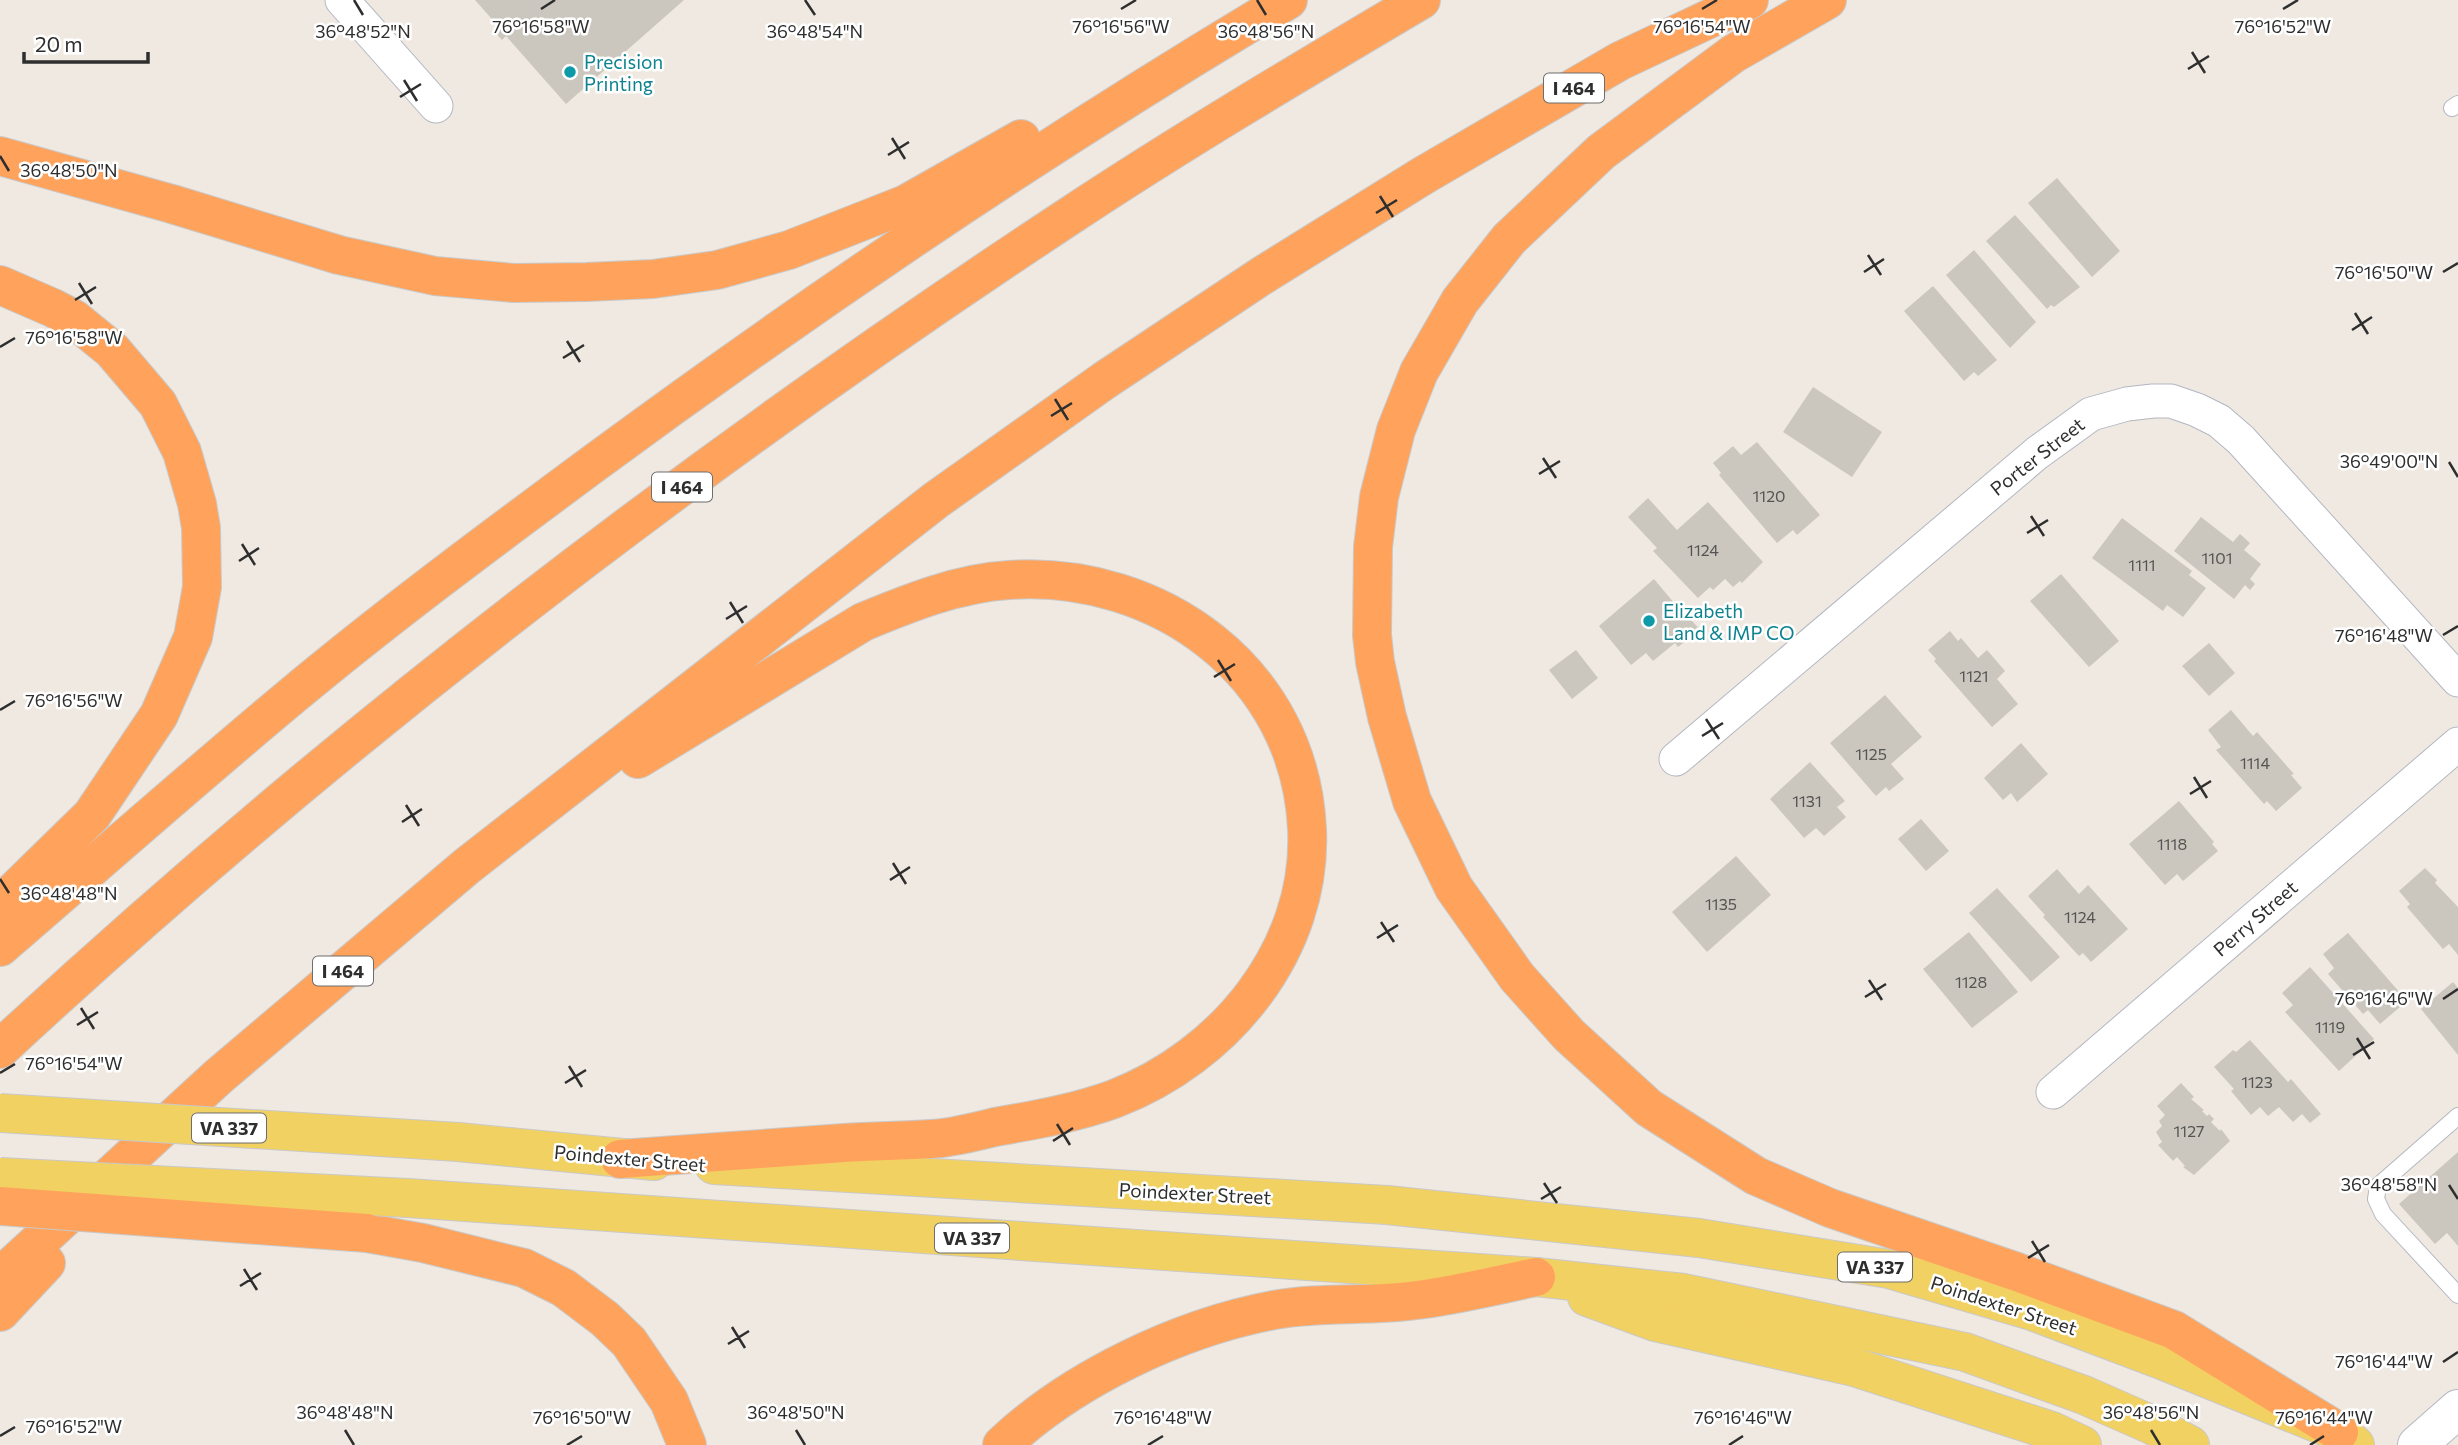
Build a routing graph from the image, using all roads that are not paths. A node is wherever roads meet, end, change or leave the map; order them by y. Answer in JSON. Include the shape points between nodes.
{"nodes":[{"id":1,"x":342,"y":0,"type":"edge"},
{"id":2,"x":1420,"y":0,"type":"edge"},
{"id":3,"x":1749,"y":0,"type":"edge"},
{"id":4,"x":1827,"y":0,"type":"edge"},
{"id":5,"x":1276,"y":8,"type":"edge"},
{"id":6,"x":436,"y":106,"type":"dead end"},
{"id":7,"x":0,"y":134,"type":"edge"},
{"id":8,"x":0,"y":156,"type":"edge"},
{"id":9,"x":172,"y":204,"type":"junction"},
{"id":10,"x":0,"y":285,"type":"edge"},
{"id":11,"x":2458,"y":680,"type":"edge"},
{"id":12,"x":2458,"y":744,"type":"edge"},
{"id":13,"x":1676,"y":759,"type":"dead end"},
{"id":14,"x":467,"y":866,"type":"junction"},
{"id":15,"x":0,"y":905,"type":"edge"},
{"id":16,"x":0,"y":947,"type":"edge"},
{"id":17,"x":0,"y":1049,"type":"edge"},
{"id":18,"x":219,"y":1076,"type":"junction"},
{"id":19,"x":2053,"y":1092,"type":"dead end"},
{"id":20,"x":0,"y":1113,"type":"edge"},
{"id":21,"x":2458,"y":1116,"type":"edge"},
{"id":22,"x":620,"y":1159,"type":"junction"},
{"id":23,"x":0,"y":1177,"type":"edge"},
{"id":24,"x":0,"y":1206,"type":"edge"},
{"id":25,"x":0,"y":1277,"type":"edge"},
{"id":26,"x":1536,"y":1277,"type":"junction"},
{"id":27,"x":2458,"y":1295,"type":"edge"},
{"id":28,"x":0,"y":1312,"type":"edge"},
{"id":29,"x":2458,"y":1409,"type":"edge"},
{"id":30,"x":2347,"y":1438,"type":"edge"},
{"id":31,"x":687,"y":1445,"type":"edge"},
{"id":32,"x":1002,"y":1445,"type":"edge"},
{"id":33,"x":2082,"y":1445,"type":"edge"},
{"id":34,"x":2190,"y":1445,"type":"edge"},
{"id":35,"x":2417,"y":1445,"type":"edge"}],
"edges":[{"from":1,"to":6,"type":"street"},
{"from":2,"to":17,"type":"highway","number":"I 464","via":[[1065,218],[811,391],[579,563],[320,768]]},
{"from":3,"to":14,"type":"highway","number":"I 464","via":[[1620,61],[1424,175],[1105,380],[936,499]]},
{"from":4,"to":30,"type":"highway","via":[[1733,54],[1601,152],[1509,239],[1460,302],[1419,372],[1396,430],[1379,497],[1373,547],[1375,662],[1412,801],[1454,888],[1517,977],[1569,1035],[1649,1108],[1756,1176],[1830,1208],[2174,1330]]},
{"from":5,"to":9,"type":"highway","via":[[999,150],[906,204],[789,250],[717,270],[587,282],[514,283],[435,276],[339,255]]},
{"from":5,"to":16,"type":"highway","via":[[923,230],[699,386],[492,539],[289,698]]},
{"from":7,"to":9,"type":"highway","via":[[76,155]]},
{"from":8,"to":9,"type":"highway"},
{"from":10,"to":15,"type":"highway","via":[[74,319],[112,350],[158,404],[181,452],[197,504],[202,587],[193,637],[159,715],[92,815]]},
{"from":11,"to":13,"type":"street","name":"Porter Street","via":[[2219,421],[2171,401],[2127,404],[2091,414],[2037,453]]},
{"from":12,"to":19,"type":"street","name":"Perry Street"},
{"from":14,"to":18,"type":"highway","number":"I 464"},
{"from":14,"to":22,"type":"highway","via":[[863,622],[965,586],[1067,580],[1139,598],[1172,613],[1216,644],[1253,682],[1283,732],[1293,755],[1308,832],[1304,880],[1293,920],[1252,999],[1223,1031],[1170,1072],[1115,1098],[1056,1116],[934,1139]]},
{"from":18,"to":25,"type":"highway","number":"I 464"},
{"from":18,"to":28,"type":"highway"},
{"from":20,"to":22,"type":"main road","name":"Poindexter Street","number":"VA 337","bridge":true,"via":[[458,1142]]},
{"from":21,"to":27,"type":"lane","via":[[2378,1186],[2376,1199],[2383,1214]]},
{"from":22,"to":30,"type":"main road","name":"Poindexter Street","number":"VA 337","via":[[1387,1205],[1699,1238],[1889,1269],[2032,1311]]},
{"from":23,"to":26,"type":"main road","number":"VA 337","bridge":true,"via":[[408,1198]]},
{"from":24,"to":31,"type":"highway","bridge":true,"via":[[367,1233],[524,1268],[564,1288],[629,1342],[669,1401]]},
{"from":26,"to":32,"type":"highway","via":[[1415,1301],[1322,1303],[1273,1310],[1202,1330],[1135,1357],[1058,1400]]},
{"from":26,"to":33,"type":"main road","via":[[1655,1322],[1854,1367],[2052,1431]]},
{"from":26,"to":34,"type":"main road","number":"VA 337","via":[[1684,1293],[1965,1352],[2084,1395]]},
{"from":29,"to":35,"type":"street"}]}
